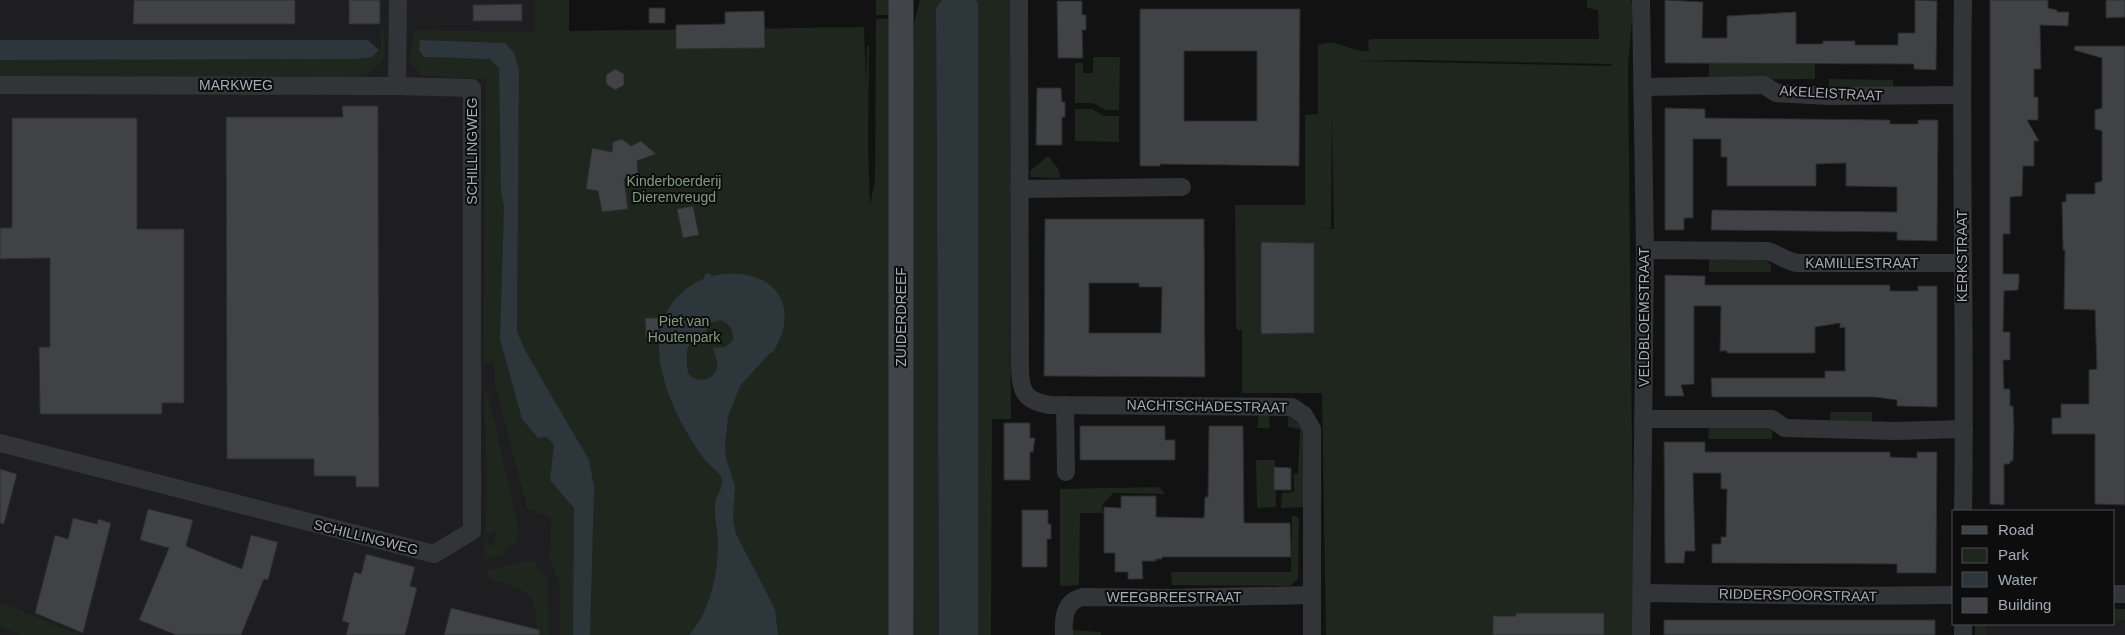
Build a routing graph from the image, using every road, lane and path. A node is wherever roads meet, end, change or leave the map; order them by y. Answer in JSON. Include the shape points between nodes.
{"nodes":[{"id":1,"x":398,"y":0,"type":"edge"},
{"id":2,"x":901,"y":0,"type":"edge"},
{"id":3,"x":1019,"y":0,"type":"edge"},
{"id":4,"x":1641,"y":0,"type":"edge"},
{"id":5,"x":1963,"y":0,"type":"edge"},
{"id":6,"x":0,"y":85,"type":"edge"},
{"id":7,"x":397,"y":86,"type":"junction"},
{"id":8,"x":1642,"y":87,"type":"junction"},
{"id":9,"x":472,"y":88,"type":"joint"},
{"id":10,"x":1961,"y":95,"type":"junction"},
{"id":11,"x":1182,"y":187,"type":"dead end"},
{"id":12,"x":1020,"y":189,"type":"junction"},
{"id":13,"x":1644,"y":250,"type":"junction"},
{"id":14,"x":1962,"y":263,"type":"junction"},
{"id":15,"x":1065,"y":405,"type":"junction"},
{"id":16,"x":1643,"y":419,"type":"junction"},
{"id":17,"x":1964,"y":429,"type":"junction"},
{"id":18,"x":0,"y":443,"type":"edge"},
{"id":19,"x":1066,"y":472,"type":"dead end"},
{"id":20,"x":1962,"y":510,"type":"edge"},
{"id":21,"x":1642,"y":593,"type":"junction"},
{"id":22,"x":1952,"y":595,"type":"edge"},
{"id":23,"x":1312,"y":596,"type":"junction"},
{"id":24,"x":901,"y":635,"type":"edge"},
{"id":25,"x":1064,"y":635,"type":"edge"},
{"id":26,"x":1312,"y":635,"type":"edge"},
{"id":27,"x":1641,"y":635,"type":"edge"}],
"edges":[{"from":1,"to":7,"type":"street"},
{"from":2,"to":24,"type":"street","name":"ZUIDERDREEF"},
{"from":3,"to":12,"type":"street","name":"NACHTSCHADESTRAAT"},
{"from":4,"to":8,"type":"street","name":"VELDBLOEMSTRAAT"},
{"from":5,"to":10,"type":"street","name":"KERKSTRAAT"},
{"from":6,"to":7,"type":"street","name":"MARKWEG"},
{"from":7,"to":9,"type":"street","name":"MARKWEG"},
{"from":8,"to":10,"type":"street","name":"AKELEISTRAAT","via":[[1764,85],[1776,93],[1830,96]]},
{"from":8,"to":13,"type":"street","name":"VELDBLOEMSTRAAT"},
{"from":9,"to":18,"type":"street","name":"SCHILLINGWEG","via":[[472,531],[434,554]]},
{"from":10,"to":14,"type":"street","name":"KERKSTRAAT"},
{"from":11,"to":12,"type":"street"},
{"from":12,"to":15,"type":"street","name":"NACHTSCHADESTRAAT","via":[[1022,386],[1034,401]]},
{"from":13,"to":14,"type":"street","name":"KAMILLESTRAAT","via":[[1766,251],[1798,264]]},
{"from":13,"to":16,"type":"street","name":"VELDBLOEMSTRAAT"},
{"from":14,"to":17,"type":"street","name":"KERKSTRAAT"},
{"from":15,"to":19,"type":"street"},
{"from":15,"to":23,"type":"street","name":"NACHTSCHADESTRAAT","via":[[1292,407],[1304,415],[1312,429]]},
{"from":16,"to":17,"type":"street","via":[[1772,418],[1785,428],[1824,430]]},
{"from":16,"to":21,"type":"street","name":"VELDBLOEMSTRAAT"},
{"from":17,"to":20,"type":"street","name":"KERKSTRAAT"},
{"from":21,"to":22,"type":"street","name":"RIDDERSPOORSTRAAT"},
{"from":21,"to":27,"type":"street","name":"VELDBLOEMSTRAAT"},
{"from":23,"to":25,"type":"street","name":"WEEGBREESTRAAT","via":[[1083,597],[1066,609]]},
{"from":23,"to":26,"type":"street","name":"NACHTSCHADESTRAAT"}]}
